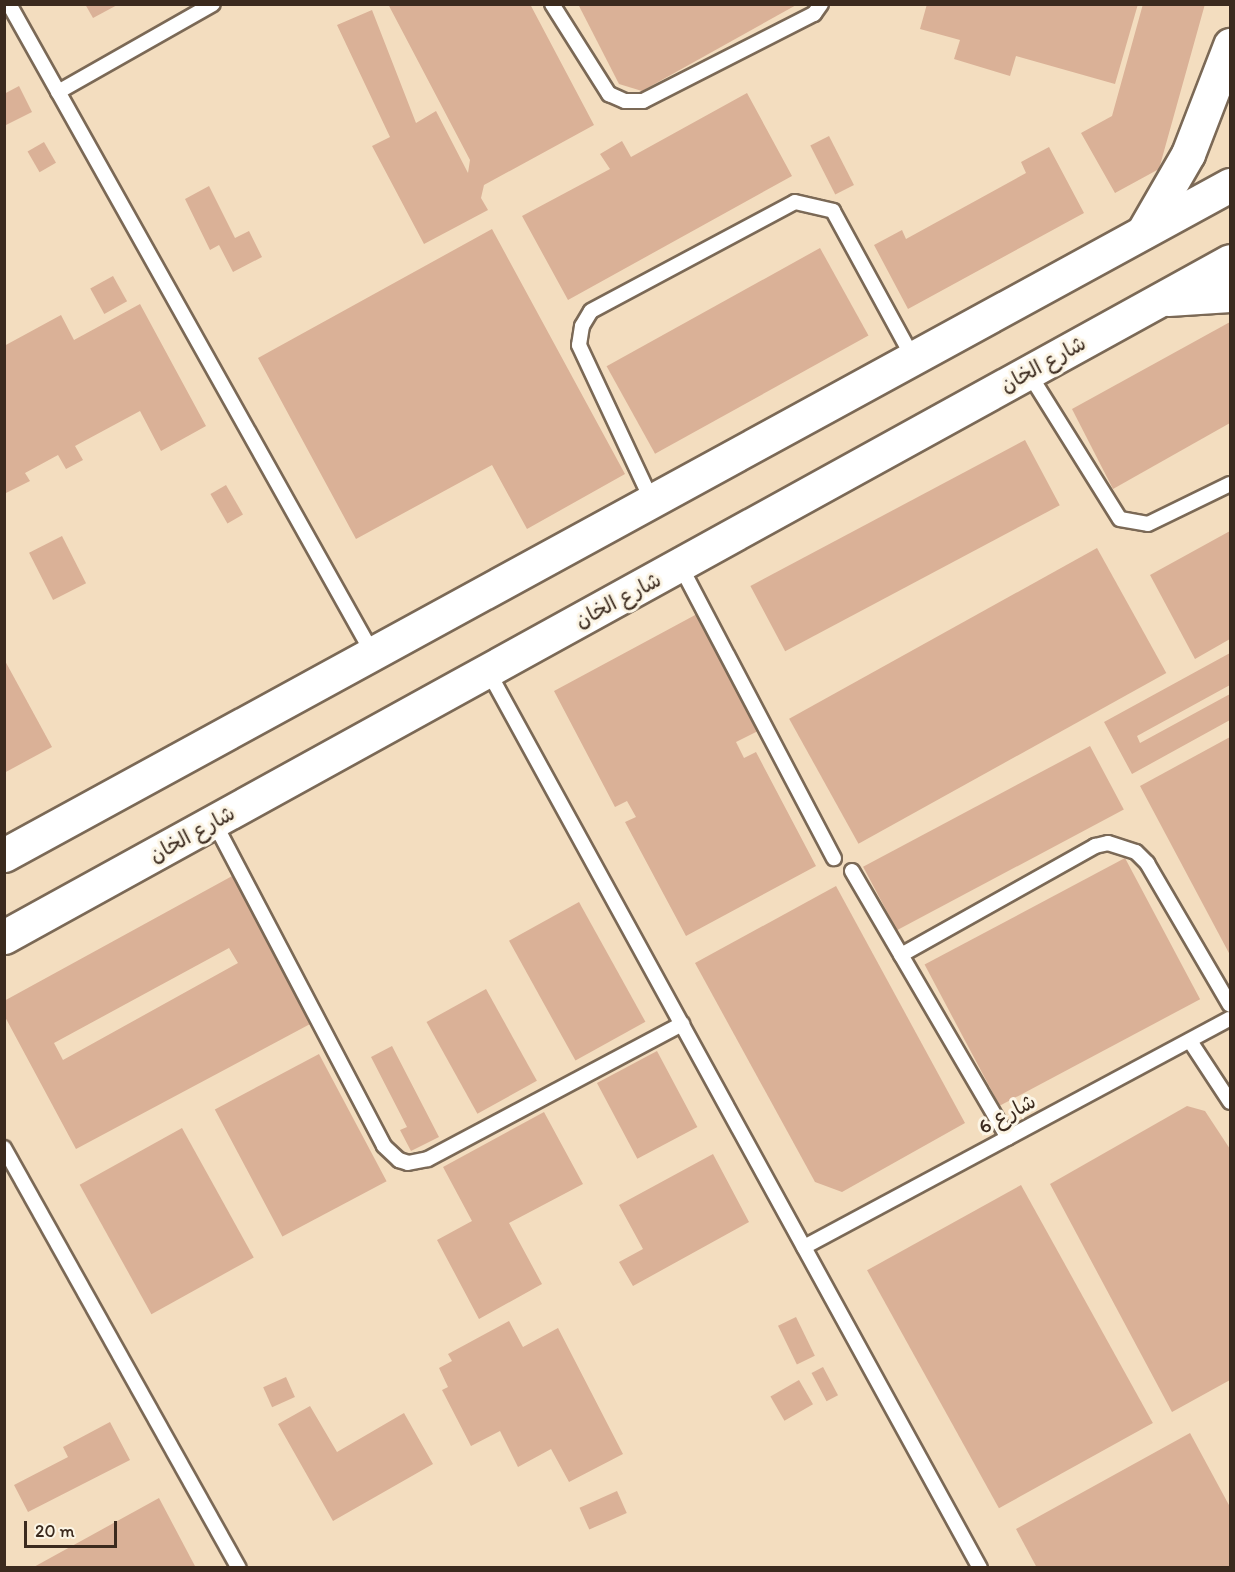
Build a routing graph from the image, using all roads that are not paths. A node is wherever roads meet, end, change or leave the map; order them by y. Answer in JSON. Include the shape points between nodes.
{"nodes":[{"id":1,"x":9,"y":4,"type":"edge"},
{"id":2,"x":213,"y":4,"type":"edge"},
{"id":3,"x":552,"y":4,"type":"edge"},
{"id":4,"x":821,"y":4,"type":"edge"},
{"id":5,"x":1230,"y":45,"type":"edge"},
{"id":6,"x":58,"y":92,"type":"junction"},
{"id":7,"x":1230,"y":185,"type":"edge"},
{"id":8,"x":1143,"y":232,"type":"junction"},
{"id":9,"x":1230,"y":261,"type":"edge"},
{"id":10,"x":1230,"y":295,"type":"edge"},
{"id":11,"x":1154,"y":300,"type":"junction"},
{"id":12,"x":913,"y":358,"type":"junction"},
{"id":13,"x":1028,"y":372,"type":"junction"},
{"id":14,"x":1230,"y":484,"type":"edge"},
{"id":15,"x":652,"y":501,"type":"junction"},
{"id":16,"x":681,"y":567,"type":"junction"},
{"id":17,"x":373,"y":654,"type":"junction"},
{"id":18,"x":488,"y":671,"type":"junction"},
{"id":19,"x":214,"y":822,"type":"junction"},
{"id":20,"x":4,"y":855,"type":"edge"},
{"id":21,"x":834,"y":858,"type":"dead end"},
{"id":22,"x":852,"y":871,"type":"dead end"},
{"id":23,"x":4,"y":937,"type":"edge"},
{"id":24,"x":901,"y":955,"type":"junction"},
{"id":25,"x":1230,"y":1005,"type":"edge"},
{"id":26,"x":1230,"y":1019,"type":"edge"},
{"id":27,"x":682,"y":1024,"type":"junction"},
{"id":28,"x":1190,"y":1041,"type":"junction"},
{"id":29,"x":1230,"y":1102,"type":"edge"},
{"id":30,"x":1008,"y":1138,"type":"junction"},
{"id":31,"x":4,"y":1148,"type":"edge"},
{"id":32,"x":804,"y":1247,"type":"junction"},
{"id":33,"x":239,"y":1568,"type":"edge"},
{"id":34,"x":980,"y":1568,"type":"edge"}],
"edges":[{"from":1,"to":6,"type":"lane"},
{"from":2,"to":6,"type":"lane"},
{"from":3,"to":4,"type":"lane","via":[[609,94],[625,101],[643,101],[814,14]]},
{"from":5,"to":8,"type":"main road","via":[[1188,154]]},
{"from":6,"to":17,"type":"lane"},
{"from":7,"to":8,"type":"main road"},
{"from":8,"to":12,"type":"main road"},
{"from":9,"to":11,"type":"main road","name":"شارع الخان"},
{"from":10,"to":11,"type":"main road"},
{"from":11,"to":13,"type":"main road","name":"شارع الخان"},
{"from":12,"to":15,"type":"main road"},
{"from":12,"to":15,"type":"lane","via":[[833,212],[795,202],[591,311],[582,326],[579,345]]},
{"from":13,"to":14,"type":"lane","via":[[1120,519],[1148,524]]},
{"from":13,"to":16,"type":"main road","name":"شارع الخان"},
{"from":15,"to":17,"type":"main road"},
{"from":16,"to":18,"type":"main road","name":"شارع الخان"},
{"from":16,"to":21,"type":"lane"},
{"from":17,"to":20,"type":"main road"},
{"from":18,"to":19,"type":"main road","name":"شارع الخان"},
{"from":18,"to":27,"type":"lane"},
{"from":19,"to":23,"type":"main road","name":"شارع الخان"},
{"from":19,"to":27,"type":"lane","via":[[384,1146],[399,1160],[428,1159]]},
{"from":22,"to":24,"type":"lane"},
{"from":24,"to":25,"type":"lane","via":[[1095,846],[1108,843],[1136,852],[1147,863]]},
{"from":24,"to":30,"type":"lane"},
{"from":26,"to":28,"type":"lane","name":"شارع 6"},
{"from":27,"to":32,"type":"lane"},
{"from":28,"to":29,"type":"lane"},
{"from":28,"to":30,"type":"lane","name":"شارع 6"},
{"from":30,"to":32,"type":"lane","name":"شارع 6"},
{"from":31,"to":33,"type":"lane"},
{"from":32,"to":34,"type":"lane"}]}
